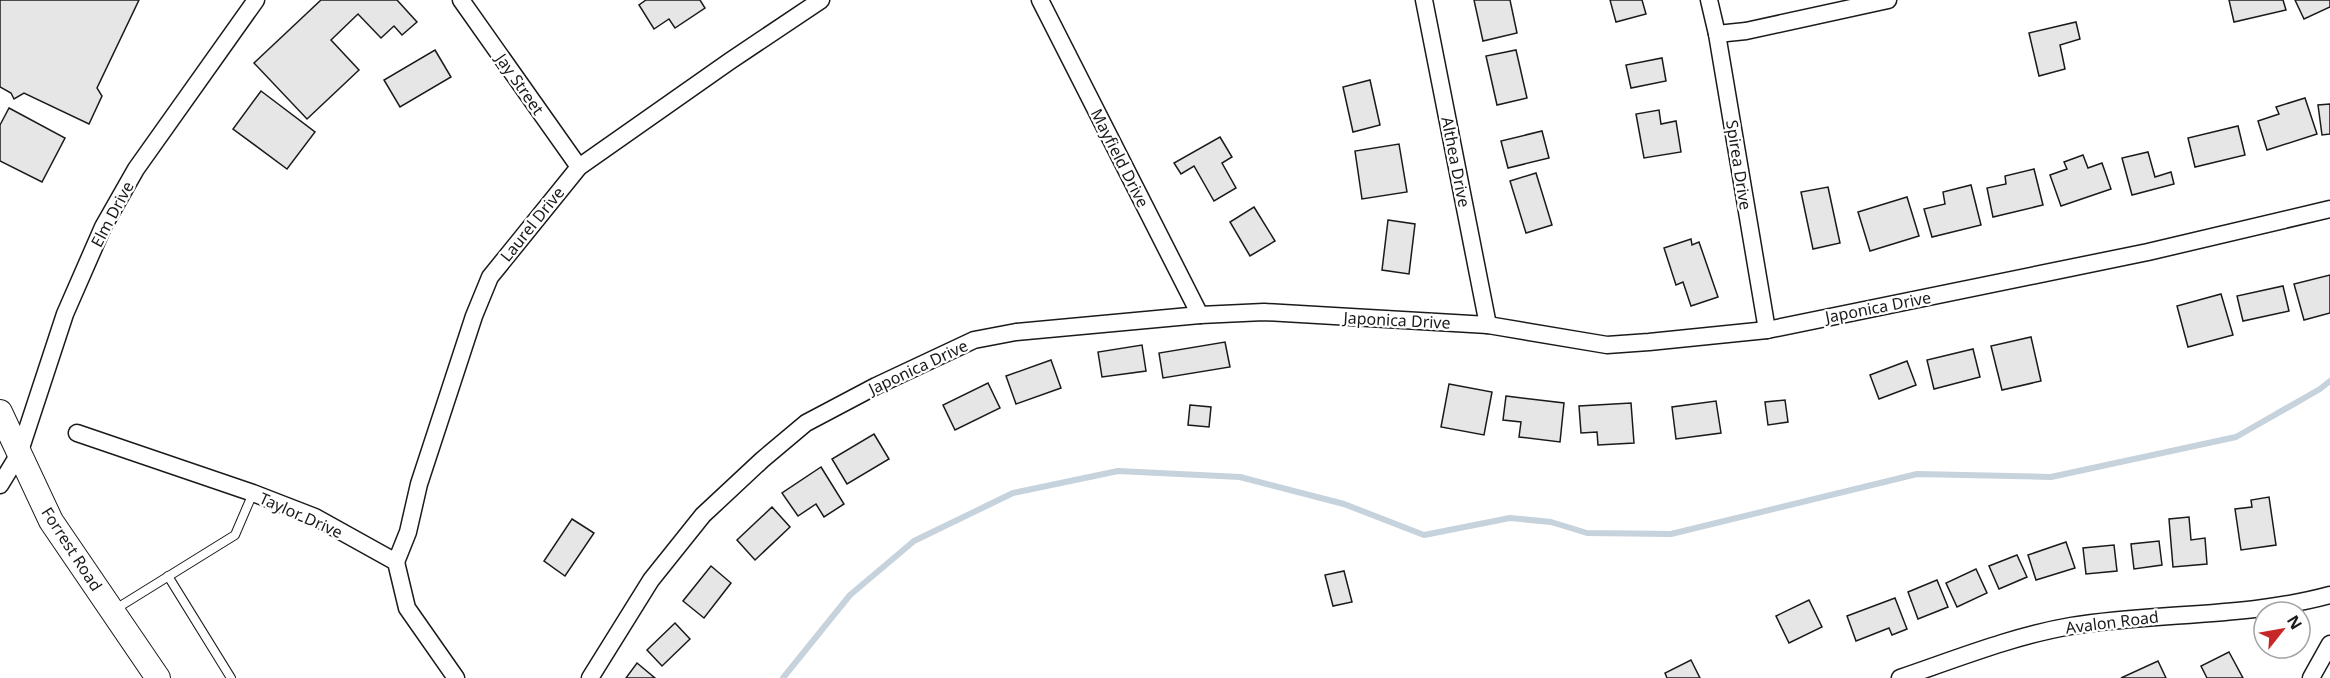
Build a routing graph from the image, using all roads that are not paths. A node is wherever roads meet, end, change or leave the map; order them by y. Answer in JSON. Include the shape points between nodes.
{"nodes":[{"id":1,"x":256,"y":0,"type":"edge"},
{"id":2,"x":461,"y":0,"type":"edge"},
{"id":3,"x":821,"y":0,"type":"edge"},
{"id":4,"x":1040,"y":0,"type":"edge"},
{"id":5,"x":1424,"y":0,"type":"edge"},
{"id":6,"x":1709,"y":0,"type":"edge"},
{"id":7,"x":1888,"y":0,"type":"edge"},
{"id":8,"x":1717,"y":34,"type":"junction"},
{"id":9,"x":579,"y":167,"type":"junction"},
{"id":10,"x":2330,"y":209,"type":"edge"},
{"id":11,"x":1200,"y":315,"type":"junction"},
{"id":12,"x":1488,"y":325,"type":"junction"},
{"id":13,"x":1767,"y":330,"type":"junction"},
{"id":14,"x":0,"y":412,"type":"edge"},
{"id":15,"x":77,"y":433,"type":"dead end"},
{"id":16,"x":19,"y":454,"type":"junction"},
{"id":17,"x":0,"y":485,"type":"edge"},
{"id":18,"x":253,"y":493,"type":"junction"},
{"id":19,"x":396,"y":562,"type":"junction"},
{"id":20,"x":168,"y":576,"type":"junction"},
{"id":21,"x":2330,"y":595,"type":"edge"},
{"id":22,"x":112,"y":611,"type":"junction"},
{"id":23,"x":2330,"y":644,"type":"edge"},
{"id":24,"x":158,"y":678,"type":"edge"},
{"id":25,"x":231,"y":678,"type":"edge"},
{"id":26,"x":456,"y":678,"type":"edge"},
{"id":27,"x":590,"y":678,"type":"edge"},
{"id":28,"x":1900,"y":678,"type":"edge"},
{"id":29,"x":2311,"y":678,"type":"edge"}],
"edges":[{"from":1,"to":16,"type":"street","name":"Elm Drive","via":[[136,169],[103,227],[65,314]]},
{"from":2,"to":9,"type":"street","name":"Jay Street"},
{"from":3,"to":9,"type":"street","name":"Laurel Drive"},
{"from":4,"to":11,"type":"street","name":"Mayfield Drive"},
{"from":5,"to":12,"type":"street","name":"Althea Drive"},
{"from":6,"to":8,"type":"street","name":"Spirea Drive"},
{"from":7,"to":8,"type":"street"},
{"from":8,"to":13,"type":"street","name":"Spirea Drive"},
{"from":9,"to":19,"type":"street","name":"Laurel Drive","via":[[490,277]]},
{"from":10,"to":13,"type":"street","name":"Japonica Drive","via":[[2148,252]]},
{"from":11,"to":12,"type":"street","name":"Japonica Drive","via":[[1264,312]]},
{"from":11,"to":27,"type":"street","name":"Japonica Drive","via":[[1016,332],[974,340],[806,423],[703,515],[651,580]]},
{"from":12,"to":13,"type":"street","name":"Japonica Drive","via":[[1606,345]]},
{"from":14,"to":16,"type":"main road","name":"Forrest Road"},
{"from":15,"to":18,"type":"street","name":"Taylor Drive"},
{"from":16,"to":17,"type":"street","name":"Elm Drive"},
{"from":16,"to":22,"type":"main road","name":"Forrest Road","via":[[51,521]]},
{"from":18,"to":19,"type":"street","name":"Taylor Drive","via":[[315,517]]},
{"from":18,"to":20,"type":"lane","via":[[235,535]]},
{"from":19,"to":26,"type":"street","via":[[407,608]]},
{"from":20,"to":22,"type":"lane"},
{"from":20,"to":25,"type":"lane"},
{"from":21,"to":28,"type":"street","name":"Avalon Road","via":[[2265,609],[2140,617],[2070,627],[2018,639]]},
{"from":22,"to":24,"type":"main road","name":"Forrest Road"},
{"from":23,"to":29,"type":"street"}]}
